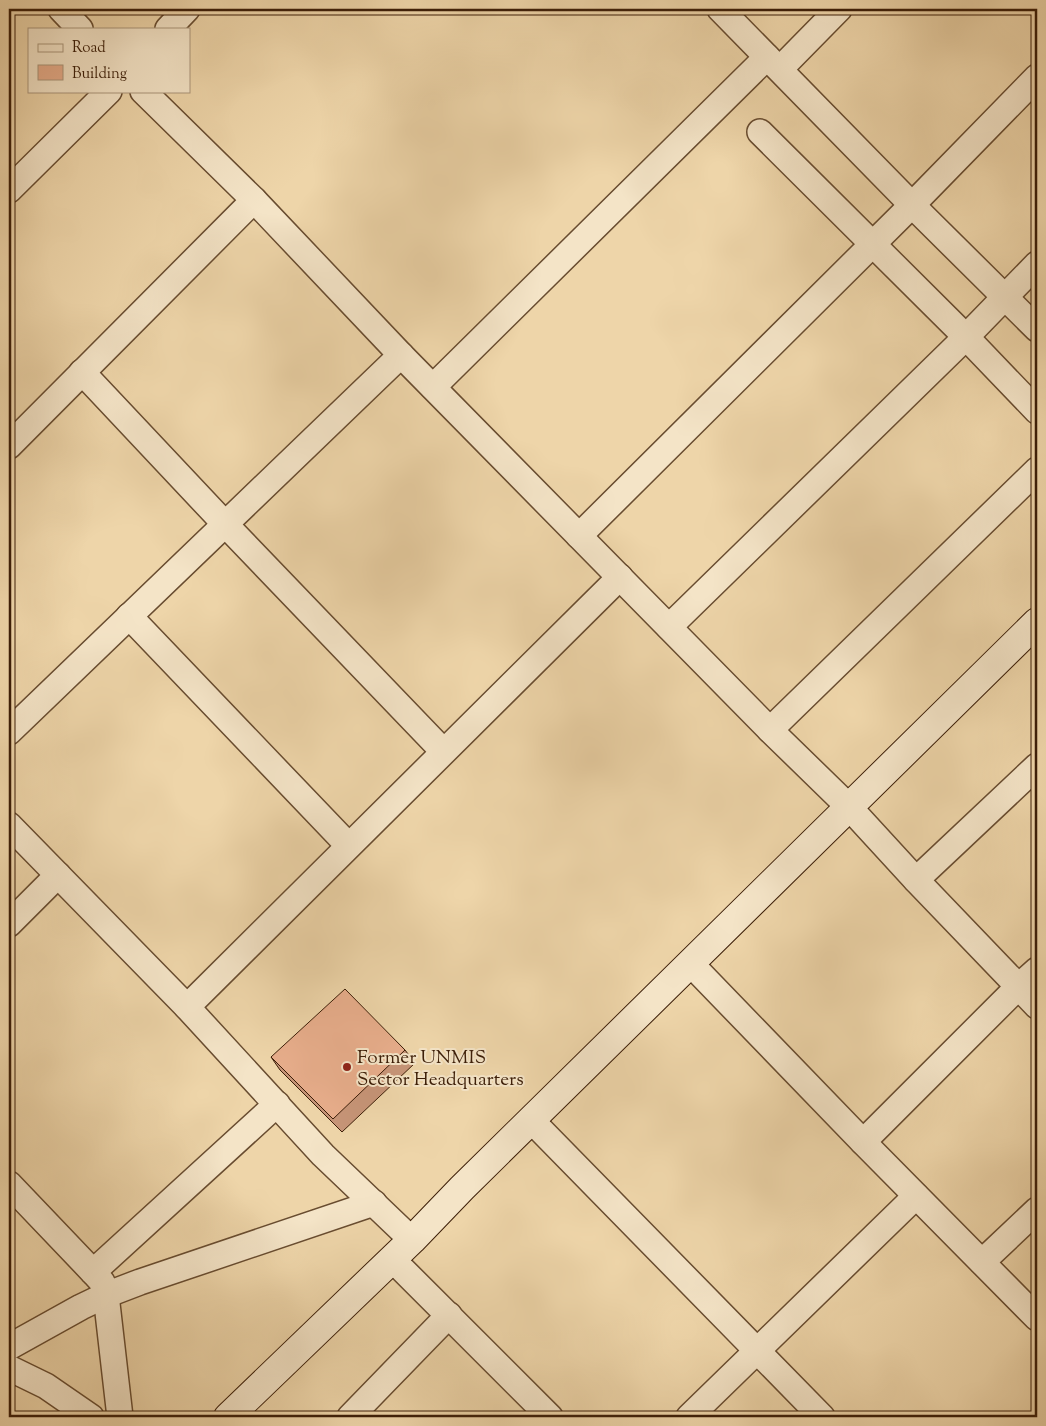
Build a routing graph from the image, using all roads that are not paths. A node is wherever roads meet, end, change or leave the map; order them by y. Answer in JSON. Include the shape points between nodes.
{"nodes":[{"id":1,"x":61,"y":9,"type":"edge"},
{"id":2,"x":187,"y":9,"type":"edge"},
{"id":3,"x":720,"y":9,"type":"edge"},
{"id":4,"x":839,"y":9,"type":"edge"},
{"id":5,"x":79,"y":28,"type":"edge"},
{"id":6,"x":169,"y":28,"type":"edge"},
{"id":7,"x":773,"y":63,"type":"junction"},
{"id":8,"x":1037,"y":77,"type":"edge"},
{"id":9,"x":107,"y":92,"type":"edge"},
{"id":10,"x":144,"y":92,"type":"edge"},
{"id":11,"x":760,"y":132,"type":"dead end"},
{"id":12,"x":9,"y":190,"type":"edge"},
{"id":13,"x":254,"y":200,"type":"junction"},
{"id":14,"x":912,"y":205,"type":"junction"},
{"id":15,"x":872,"y":244,"type":"junction"},
{"id":16,"x":1037,"y":264,"type":"edge"},
{"id":17,"x":1006,"y":296,"type":"junction"},
{"id":18,"x":1037,"y":329,"type":"edge"},
{"id":19,"x":966,"y":337,"type":"junction"},
{"id":20,"x":401,"y":355,"type":"junction"},
{"id":21,"x":82,"y":372,"type":"junction"},
{"id":22,"x":433,"y":387,"type":"junction"},
{"id":23,"x":1037,"y":411,"type":"edge"},
{"id":24,"x":9,"y":446,"type":"edge"},
{"id":25,"x":1037,"y":470,"type":"edge"},
{"id":26,"x":225,"y":524,"type":"junction"},
{"id":27,"x":579,"y":536,"type":"junction"},
{"id":28,"x":620,"y":577,"type":"junction"},
{"id":29,"x":129,"y":616,"type":"junction"},
{"id":30,"x":1037,"y":622,"type":"edge"},
{"id":31,"x":669,"y":627,"type":"junction"},
{"id":32,"x":770,"y":730,"type":"junction"},
{"id":33,"x":9,"y":732,"type":"edge"},
{"id":34,"x":444,"y":751,"type":"junction"},
{"id":35,"x":1032,"y":781,"type":"edge"},
{"id":36,"x":849,"y":807,"type":"junction"},
{"id":37,"x":9,"y":825,"type":"edge"},
{"id":38,"x":348,"y":845,"type":"junction"},
{"id":39,"x":58,"y":875,"type":"junction"},
{"id":40,"x":916,"y":880,"type":"junction"},
{"id":41,"x":9,"y":924,"type":"edge"},
{"id":42,"x":690,"y":963,"type":"junction"},
{"id":43,"x":1037,"y":970,"type":"edge"},
{"id":44,"x":1019,"y":986,"type":"junction"},
{"id":45,"x":1037,"y":1006,"type":"edge"},
{"id":46,"x":187,"y":1007,"type":"junction"},
{"id":47,"x":278,"y":1104,"type":"junction"},
{"id":48,"x":531,"y":1120,"type":"junction"},
{"id":49,"x":863,"y":1142,"type":"junction"},
{"id":50,"x":9,"y":1184,"type":"edge"},
{"id":51,"x":916,"y":1196,"type":"junction"},
{"id":52,"x":374,"y":1203,"type":"junction"},
{"id":53,"x":1037,"y":1210,"type":"edge"},
{"id":54,"x":412,"y":1240,"type":"junction"},
{"id":55,"x":392,"y":1259,"type":"junction"},
{"id":56,"x":982,"y":1262,"type":"junction"},
{"id":57,"x":94,"y":1272,"type":"junction"},
{"id":58,"x":106,"y":1295,"type":"junction"},
{"id":59,"x":449,"y":1316,"type":"junction"},
{"id":60,"x":1037,"y":1318,"type":"edge"},
{"id":61,"x":9,"y":1347,"type":"edge"},
{"id":62,"x":758,"y":1351,"type":"junction"},
{"id":63,"x":9,"y":1368,"type":"edge"},
{"id":64,"x":91,"y":1417,"type":"edge"},
{"id":65,"x":120,"y":1417,"type":"edge"},
{"id":66,"x":228,"y":1417,"type":"edge"},
{"id":67,"x":350,"y":1417,"type":"edge"},
{"id":68,"x":550,"y":1417,"type":"edge"},
{"id":69,"x":688,"y":1417,"type":"edge"},
{"id":70,"x":822,"y":1417,"type":"edge"}],
"edges":[{"from":1,"to":5,"type":"street"},
{"from":2,"to":6,"type":"street"},
{"from":3,"to":7,"type":"street"},
{"from":4,"to":7,"type":"street"},
{"from":7,"to":14,"type":"street"},
{"from":7,"to":22,"type":"street"},
{"from":8,"to":14,"type":"street"},
{"from":9,"to":12,"type":"street"},
{"from":10,"to":13,"type":"street"},
{"from":11,"to":15,"type":"street"},
{"from":13,"to":20,"type":"street"},
{"from":13,"to":21,"type":"street"},
{"from":14,"to":15,"type":"street"},
{"from":14,"to":17,"type":"street"},
{"from":15,"to":19,"type":"street"},
{"from":15,"to":27,"type":"street"},
{"from":16,"to":17,"type":"street"},
{"from":17,"to":18,"type":"street"},
{"from":17,"to":19,"type":"street"},
{"from":19,"to":23,"type":"street"},
{"from":19,"to":31,"type":"street"},
{"from":20,"to":22,"type":"street"},
{"from":20,"to":26,"type":"street"},
{"from":21,"to":24,"type":"street"},
{"from":21,"to":26,"type":"street"},
{"from":22,"to":27,"type":"street"},
{"from":25,"to":32,"type":"street"},
{"from":26,"to":29,"type":"street"},
{"from":26,"to":34,"type":"street"},
{"from":27,"to":28,"type":"street"},
{"from":28,"to":31,"type":"street"},
{"from":28,"to":34,"type":"street"},
{"from":29,"to":33,"type":"street"},
{"from":29,"to":38,"type":"street"},
{"from":30,"to":36,"type":"street"},
{"from":31,"to":32,"type":"street"},
{"from":32,"to":36,"type":"street"},
{"from":34,"to":38,"type":"street"},
{"from":35,"to":40,"type":"street"},
{"from":36,"to":40,"type":"street"},
{"from":36,"to":42,"type":"street"},
{"from":37,"to":39,"type":"street"},
{"from":38,"to":46,"type":"street"},
{"from":39,"to":41,"type":"street"},
{"from":39,"to":46,"type":"street"},
{"from":40,"to":44,"type":"street"},
{"from":42,"to":48,"type":"street"},
{"from":42,"to":49,"type":"street"},
{"from":43,"to":44,"type":"street"},
{"from":44,"to":45,"type":"street"},
{"from":44,"to":49,"type":"street"},
{"from":46,"to":47,"type":"street"},
{"from":47,"to":52,"type":"street"},
{"from":47,"to":57,"type":"street"},
{"from":48,"to":54,"type":"street"},
{"from":48,"to":62,"type":"street"},
{"from":49,"to":51,"type":"street"},
{"from":50,"to":57,"type":"street"},
{"from":51,"to":56,"type":"street"},
{"from":51,"to":62,"type":"street"},
{"from":52,"to":54,"type":"street"},
{"from":52,"to":58,"type":"street"},
{"from":53,"to":56,"type":"street"},
{"from":54,"to":55,"type":"street"},
{"from":55,"to":59,"type":"street"},
{"from":55,"to":66,"type":"street"},
{"from":56,"to":60,"type":"street"},
{"from":57,"to":58,"type":"street"},
{"from":58,"to":61,"type":"street"},
{"from":58,"to":65,"type":"street"},
{"from":59,"to":67,"type":"street"},
{"from":59,"to":68,"type":"street"},
{"from":62,"to":69,"type":"street"},
{"from":62,"to":70,"type":"street"},
{"from":63,"to":64,"type":"street","via":[[46,1386]]}]}
